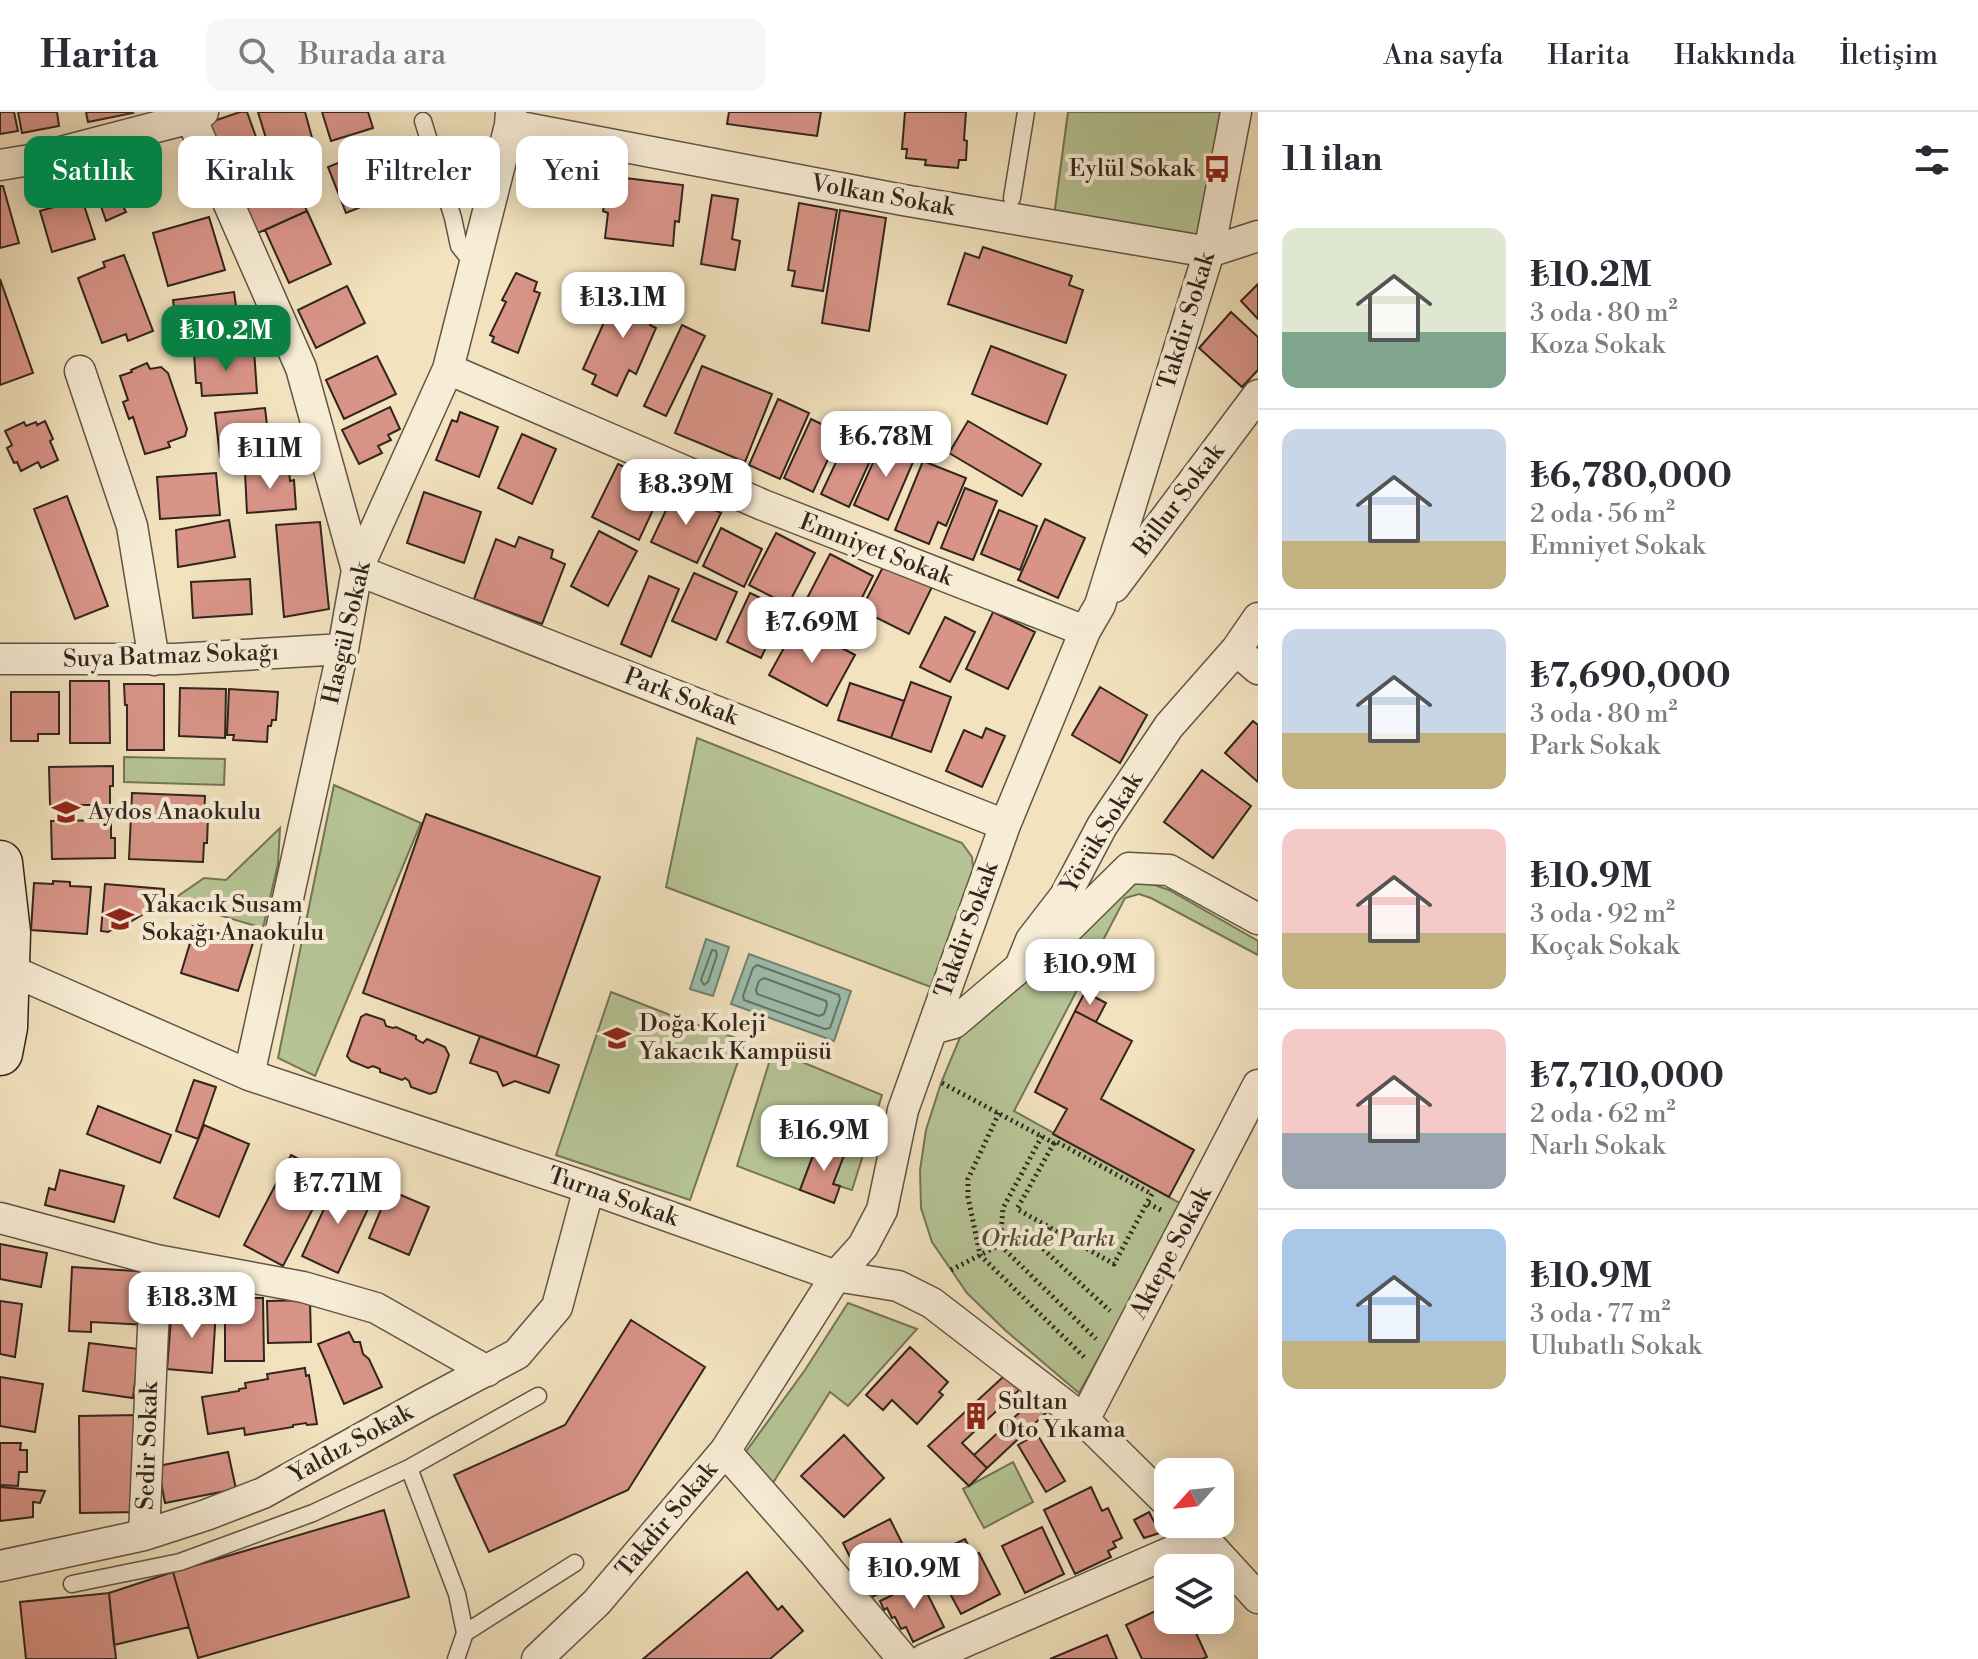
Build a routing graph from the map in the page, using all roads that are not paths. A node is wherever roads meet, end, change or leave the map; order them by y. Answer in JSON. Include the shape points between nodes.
{"nodes":[{"id":1,"x":1026,"y":112,"type":"edge"},
{"id":2,"x":1236,"y":112,"type":"edge"},
{"id":3,"x":197,"y":115,"type":"edge"},
{"id":4,"x":511,"y":119,"type":"edge"},
{"id":5,"x":423,"y":121,"type":"dead end"},
{"id":6,"x":0,"y":165,"type":"edge"},
{"id":7,"x":1012,"y":198,"type":"dead end"},
{"id":8,"x":1258,"y":236,"type":"edge"},
{"id":9,"x":1209,"y":252,"type":"junction"},
{"id":10,"x":475,"y":266,"type":"junction"},
{"id":11,"x":448,"y":369,"type":"junction"},
{"id":12,"x":80,"y":371,"type":"dead end"},
{"id":13,"x":1258,"y":395,"type":"edge"},
{"id":14,"x":357,"y":570,"type":"junction"},
{"id":15,"x":1100,"y":605,"type":"junction"},
{"id":16,"x":1258,"y":618,"type":"edge"},
{"id":17,"x":1085,"y":631,"type":"junction"},
{"id":18,"x":343,"y":649,"type":"junction"},
{"id":19,"x":0,"y":659,"type":"edge"},
{"id":20,"x":1247,"y":659,"type":"edge"},
{"id":21,"x":154,"y":660,"type":"junction"},
{"id":22,"x":1005,"y":825,"type":"junction"},
{"id":23,"x":0,"y":863,"type":"edge"},
{"id":24,"x":1258,"y":919,"type":"edge"},
{"id":25,"x":1020,"y":967,"type":"junction"},
{"id":26,"x":8,"y":969,"type":"junction"},
{"id":27,"x":932,"y":1029,"type":"junction"},
{"id":28,"x":2,"y":1035,"type":"edge"},
{"id":29,"x":249,"y":1075,"type":"junction"},
{"id":30,"x":1258,"y":1085,"type":"edge"},
{"id":31,"x":589,"y":1188,"type":"junction"},
{"id":32,"x":0,"y":1218,"type":"edge"},
{"id":33,"x":156,"y":1260,"type":"junction"},
{"id":34,"x":836,"y":1276,"type":"junction"},
{"id":35,"x":487,"y":1371,"type":"junction"},
{"id":36,"x":538,"y":1396,"type":"dead end"},
{"id":37,"x":1084,"y":1420,"type":"junction"},
{"id":38,"x":725,"y":1451,"type":"junction"},
{"id":39,"x":409,"y":1468,"type":"junction"},
{"id":40,"x":1154,"y":1489,"type":"edge"},
{"id":41,"x":144,"y":1535,"type":"junction"},
{"id":42,"x":1181,"y":1538,"type":"edge"},
{"id":43,"x":1202,"y":1538,"type":"edge"},
{"id":44,"x":575,"y":1563,"type":"dead end"},
{"id":45,"x":0,"y":1566,"type":"edge"},
{"id":46,"x":72,"y":1584,"type":"dead end"},
{"id":47,"x":1258,"y":1598,"type":"edge"},
{"id":48,"x":465,"y":1633,"type":"junction"},
{"id":49,"x":456,"y":1659,"type":"edge"},
{"id":50,"x":537,"y":1659,"type":"edge"},
{"id":51,"x":903,"y":1659,"type":"edge"},
{"id":52,"x":925,"y":1659,"type":"edge"}],
"edges":[{"from":1,"to":7,"type":"lane"},
{"from":2,"to":9,"type":"street","name":"Takdir Sokak"},
{"from":3,"to":6,"type":"street"},
{"from":3,"to":14,"type":"street","via":[[301,368]]},
{"from":4,"to":9,"type":"street","name":"Volkan Sokak","via":[[903,200]]},
{"from":4,"to":10,"type":"street","name":"Hasgül Sokak"},
{"from":5,"to":10,"type":"lane","via":[[459,246]]},
{"from":8,"to":9,"type":"street"},
{"from":9,"to":15,"type":"street","name":"Takdir Sokak"},
{"from":10,"to":11,"type":"street","name":"Hasgül Sokak"},
{"from":11,"to":14,"type":"street","name":"Hasgül Sokak"},
{"from":11,"to":17,"type":"street","name":"Emniyet Sokak","via":[[763,505]]},
{"from":12,"to":21,"type":"street","via":[[132,526]]},
{"from":13,"to":15,"type":"street","name":"Billur Sokak"},
{"from":14,"to":18,"type":"street","name":"Hasgül Sokak"},
{"from":14,"to":22,"type":"street","name":"Park Sokak"},
{"from":15,"to":17,"type":"street","name":"Takdir Sokak"},
{"from":16,"to":20,"type":"street","name":"Yörük Sokak"},
{"from":17,"to":22,"type":"street","name":"Takdir Sokak"},
{"from":18,"to":21,"type":"street","name":"Suya Batmaz Sokağı"},
{"from":18,"to":29,"type":"street","name":"Hasgül Sokak"},
{"from":19,"to":21,"type":"street","name":"Suya Batmaz Sokağı"},
{"from":20,"to":25,"type":"street","name":"Yörük Sokak","via":[[1169,726],[1102,826],[1065,896],[1031,940]]},
{"from":22,"to":27,"type":"street","name":"Takdir Sokak"},
{"from":23,"to":26,"type":"main road"},
{"from":24,"to":25,"type":"street","via":[[1169,870],[1129,868],[1046,950]]},
{"from":25,"to":27,"type":"street","name":"Yörük Sokak","via":[[954,1023]]},
{"from":26,"to":28,"type":"main road"},
{"from":26,"to":29,"type":"street","name":"Turna Sokak"},
{"from":27,"to":34,"type":"street","name":"Takdir Sokak","via":[[903,1110],[882,1210],[863,1246]]},
{"from":29,"to":31,"type":"street","name":"Turna Sokak"},
{"from":30,"to":37,"type":"street","name":"Aktepe Sokak"},
{"from":31,"to":34,"type":"street","name":"Turna Sokak"},
{"from":31,"to":35,"type":"street","name":"Yaldız Sokak","via":[[557,1307],[517,1354]]},
{"from":32,"to":33,"type":"street"},
{"from":33,"to":35,"type":"street","via":[[303,1287],[376,1308]]},
{"from":33,"to":41,"type":"street","name":"Sedir Sokak"},
{"from":34,"to":37,"type":"street","name":"Turna Sokak","via":[[898,1286],[932,1303]]},
{"from":34,"to":38,"type":"street","name":"Takdir Sokak"},
{"from":35,"to":41,"type":"street","name":"Yaldız Sokak","via":[[263,1493]]},
{"from":36,"to":39,"type":"lane"},
{"from":37,"to":40,"type":"street","name":"Turna Sokak"},
{"from":38,"to":50,"type":"street","name":"Takdir Sokak","via":[[597,1602]]},
{"from":38,"to":51,"type":"street"},
{"from":39,"to":46,"type":"lane","via":[[313,1513],[180,1562]]},
{"from":39,"to":48,"type":"lane","via":[[457,1594]]},
{"from":41,"to":45,"type":"street","name":"Yaldız Sokak"},
{"from":42,"to":52,"type":"street"},
{"from":43,"to":47,"type":"street"},
{"from":44,"to":48,"type":"lane"},
{"from":48,"to":49,"type":"lane"}]}
